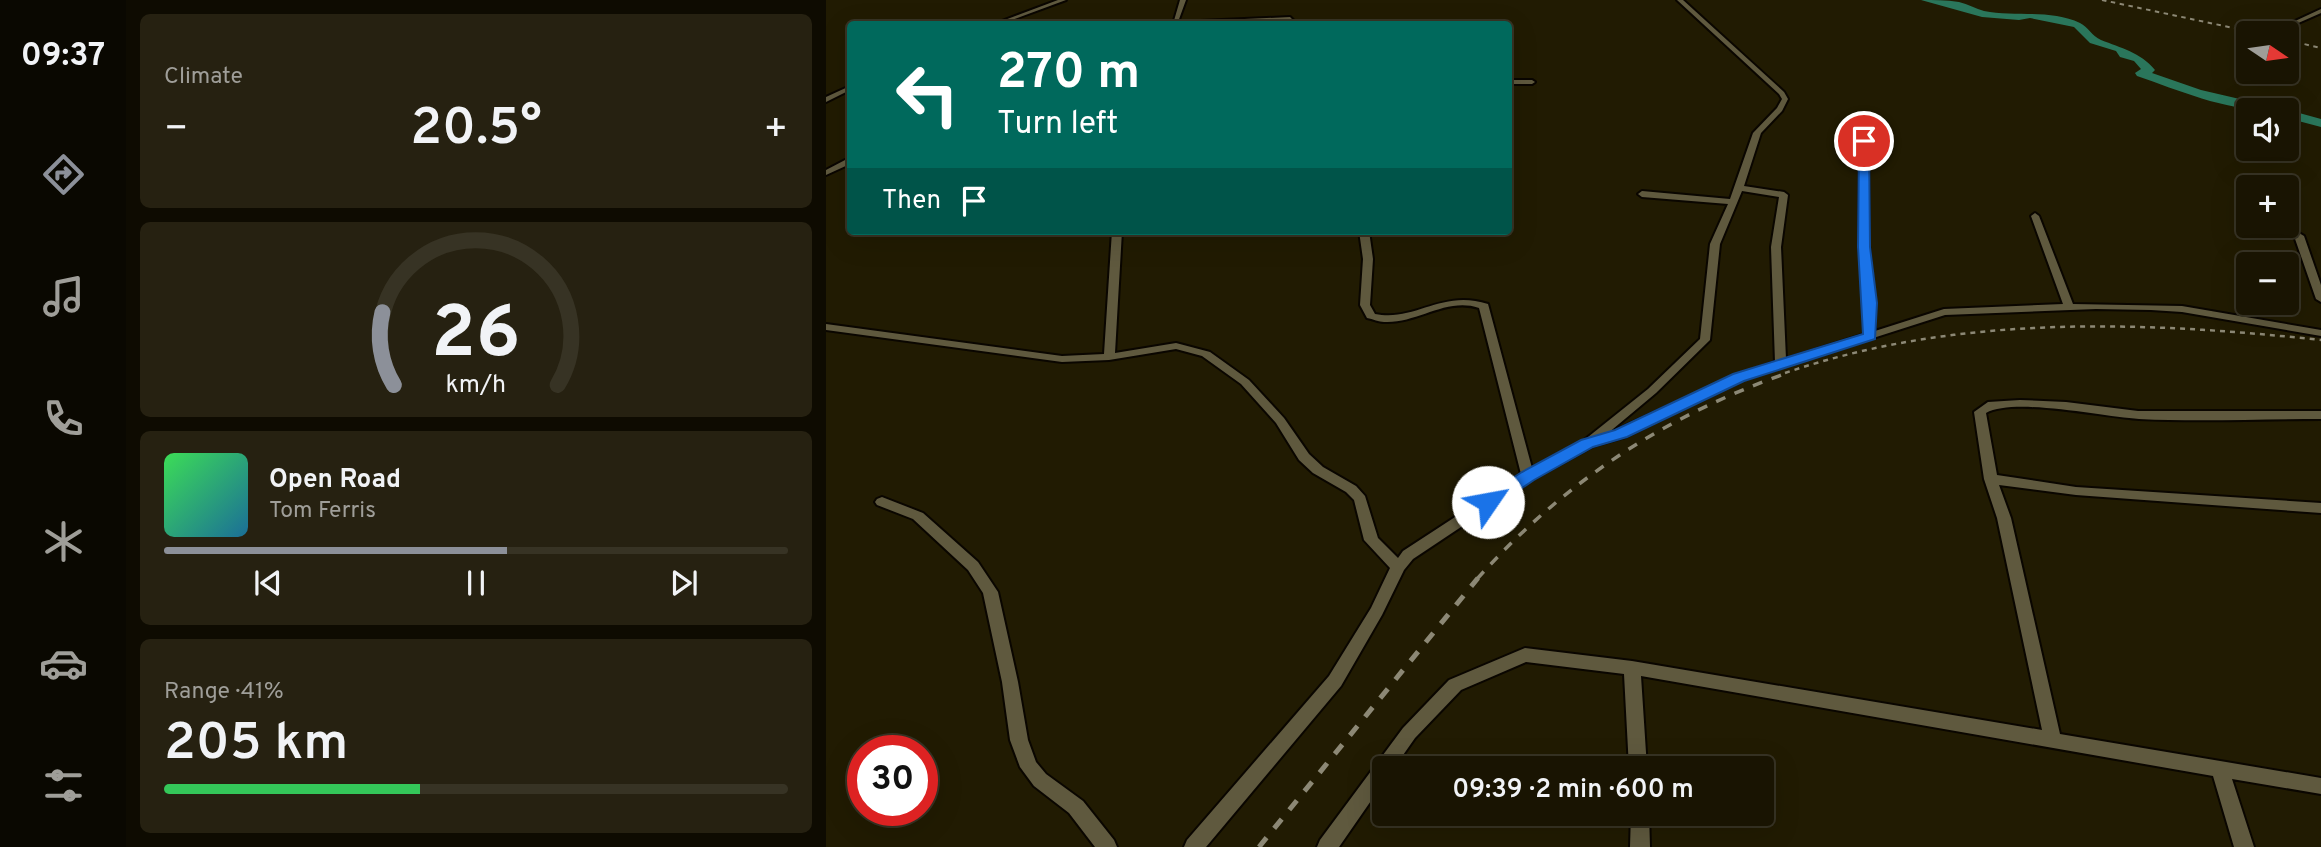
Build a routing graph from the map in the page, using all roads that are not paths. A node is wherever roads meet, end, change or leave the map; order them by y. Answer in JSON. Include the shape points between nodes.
{"nodes":[{"id":1,"x":1063,"y":0,"type":"edge"},
{"id":2,"x":1183,"y":0,"type":"edge"},
{"id":3,"x":1680,"y":0,"type":"edge"},
{"id":4,"x":2321,"y":11,"type":"edge"},
{"id":5,"x":1005,"y":21,"type":"edge"},
{"id":6,"x":1176,"y":21,"type":"edge"},
{"id":7,"x":1245,"y":21,"type":"edge"},
{"id":8,"x":1293,"y":21,"type":"edge"},
{"id":9,"x":2298,"y":21,"type":"edge"},
{"id":10,"x":1512,"y":82,"type":"edge"},
{"id":11,"x":1532,"y":82,"type":"dead end"},
{"id":12,"x":847,"y":90,"type":"edge"},
{"id":13,"x":826,"y":100,"type":"edge"},
{"id":14,"x":1864,"y":141,"type":"dead end"},
{"id":15,"x":847,"y":162,"type":"edge"},
{"id":16,"x":826,"y":173,"type":"edge"},
{"id":17,"x":1642,"y":194,"type":"dead end"},
{"id":18,"x":1737,"y":195,"type":"junction"},
{"id":19,"x":2035,"y":216,"type":"dead end"},
{"id":20,"x":1117,"y":235,"type":"edge"},
{"id":21,"x":1365,"y":235,"type":"edge"},
{"id":22,"x":2299,"y":236,"type":"dead end"},
{"id":23,"x":2321,"y":299,"type":"edge"},
{"id":24,"x":2069,"y":307,"type":"junction"},
{"id":25,"x":826,"y":327,"type":"edge"},
{"id":26,"x":2321,"y":332,"type":"edge"},
{"id":27,"x":1870,"y":336,"type":"junction"},
{"id":28,"x":1109,"y":357,"type":"junction"},
{"id":29,"x":1781,"y":363,"type":"junction"},
{"id":30,"x":2321,"y":415,"type":"edge"},
{"id":31,"x":1587,"y":444,"type":"junction"},
{"id":32,"x":1528,"y":476,"type":"junction"},
{"id":33,"x":1991,"y":480,"type":"junction"},
{"id":34,"x":882,"y":502,"type":"dead end"},
{"id":35,"x":2321,"y":508,"type":"edge"},
{"id":36,"x":1398,"y":567,"type":"junction"},
{"id":37,"x":1632,"y":668,"type":"junction"},
{"id":38,"x":2053,"y":741,"type":"junction"},
{"id":39,"x":1636,"y":756,"type":"edge"},
{"id":40,"x":2220,"y":768,"type":"junction"},
{"id":41,"x":2321,"y":786,"type":"edge"},
{"id":42,"x":1640,"y":826,"type":"edge"},
{"id":43,"x":1196,"y":846,"type":"edge"},
{"id":44,"x":1107,"y":847,"type":"edge"},
{"id":45,"x":1327,"y":847,"type":"edge"},
{"id":46,"x":1640,"y":847,"type":"edge"},
{"id":47,"x":2244,"y":847,"type":"edge"}],
"edges":[{"from":1,"to":5,"type":"street"},
{"from":2,"to":6,"type":"street"},
{"from":3,"to":18,"type":"street","via":[[1785,99],[1757,133]]},
{"from":4,"to":9,"type":"street"},
{"from":7,"to":8,"type":"street"},
{"from":10,"to":11,"type":"street"},
{"from":12,"to":13,"type":"street"},
{"from":14,"to":27,"type":"street"},
{"from":15,"to":16,"type":"street"},
{"from":17,"to":18,"type":"street"},
{"from":18,"to":29,"type":"street","via":[[1784,195],[1776,247]]},
{"from":18,"to":31,"type":"street","via":[[1715,244],[1705,340]]},
{"from":19,"to":24,"type":"street"},
{"from":20,"to":28,"type":"street"},
{"from":21,"to":32,"type":"street","via":[[1368,259],[1364,305],[1371,317],[1399,319],[1437,306],[1471,302],[1484,306]]},
{"from":22,"to":23,"type":"street"},
{"from":24,"to":26,"type":"street","via":[[2182,309]]},
{"from":24,"to":27,"type":"street","via":[[1944,313]]},
{"from":25,"to":28,"type":"street","via":[[1062,359]]},
{"from":27,"to":29,"type":"street"},
{"from":28,"to":36,"type":"street","via":[[1176,345],[1218,362],[1245,382],[1304,457],[1352,489],[1360,499],[1371,540]]},
{"from":29,"to":31,"type":"street","via":[[1716,387],[1621,434]]},
{"from":30,"to":33,"type":"street","via":[[2138,415],[2066,406],[1993,405],[1980,412]]},
{"from":31,"to":32,"type":"street"},
{"from":32,"to":36,"type":"street","via":[[1408,555]]},
{"from":33,"to":35,"type":"street","via":[[2076,491]]},
{"from":33,"to":38,"type":"street","via":[[2004,518]]},
{"from":34,"to":44,"type":"street","via":[[918,516],[973,566],[990,592],[1028,767],[1076,807]]},
{"from":36,"to":43,"type":"street","via":[[1335,681]]},
{"from":37,"to":38,"type":"street"},
{"from":37,"to":39,"type":"street"},
{"from":37,"to":45,"type":"street","via":[[1525,655],[1455,685],[1409,733]]},
{"from":38,"to":40,"type":"street"},
{"from":40,"to":41,"type":"street"},
{"from":40,"to":47,"type":"street"},
{"from":42,"to":46,"type":"street"}]}
